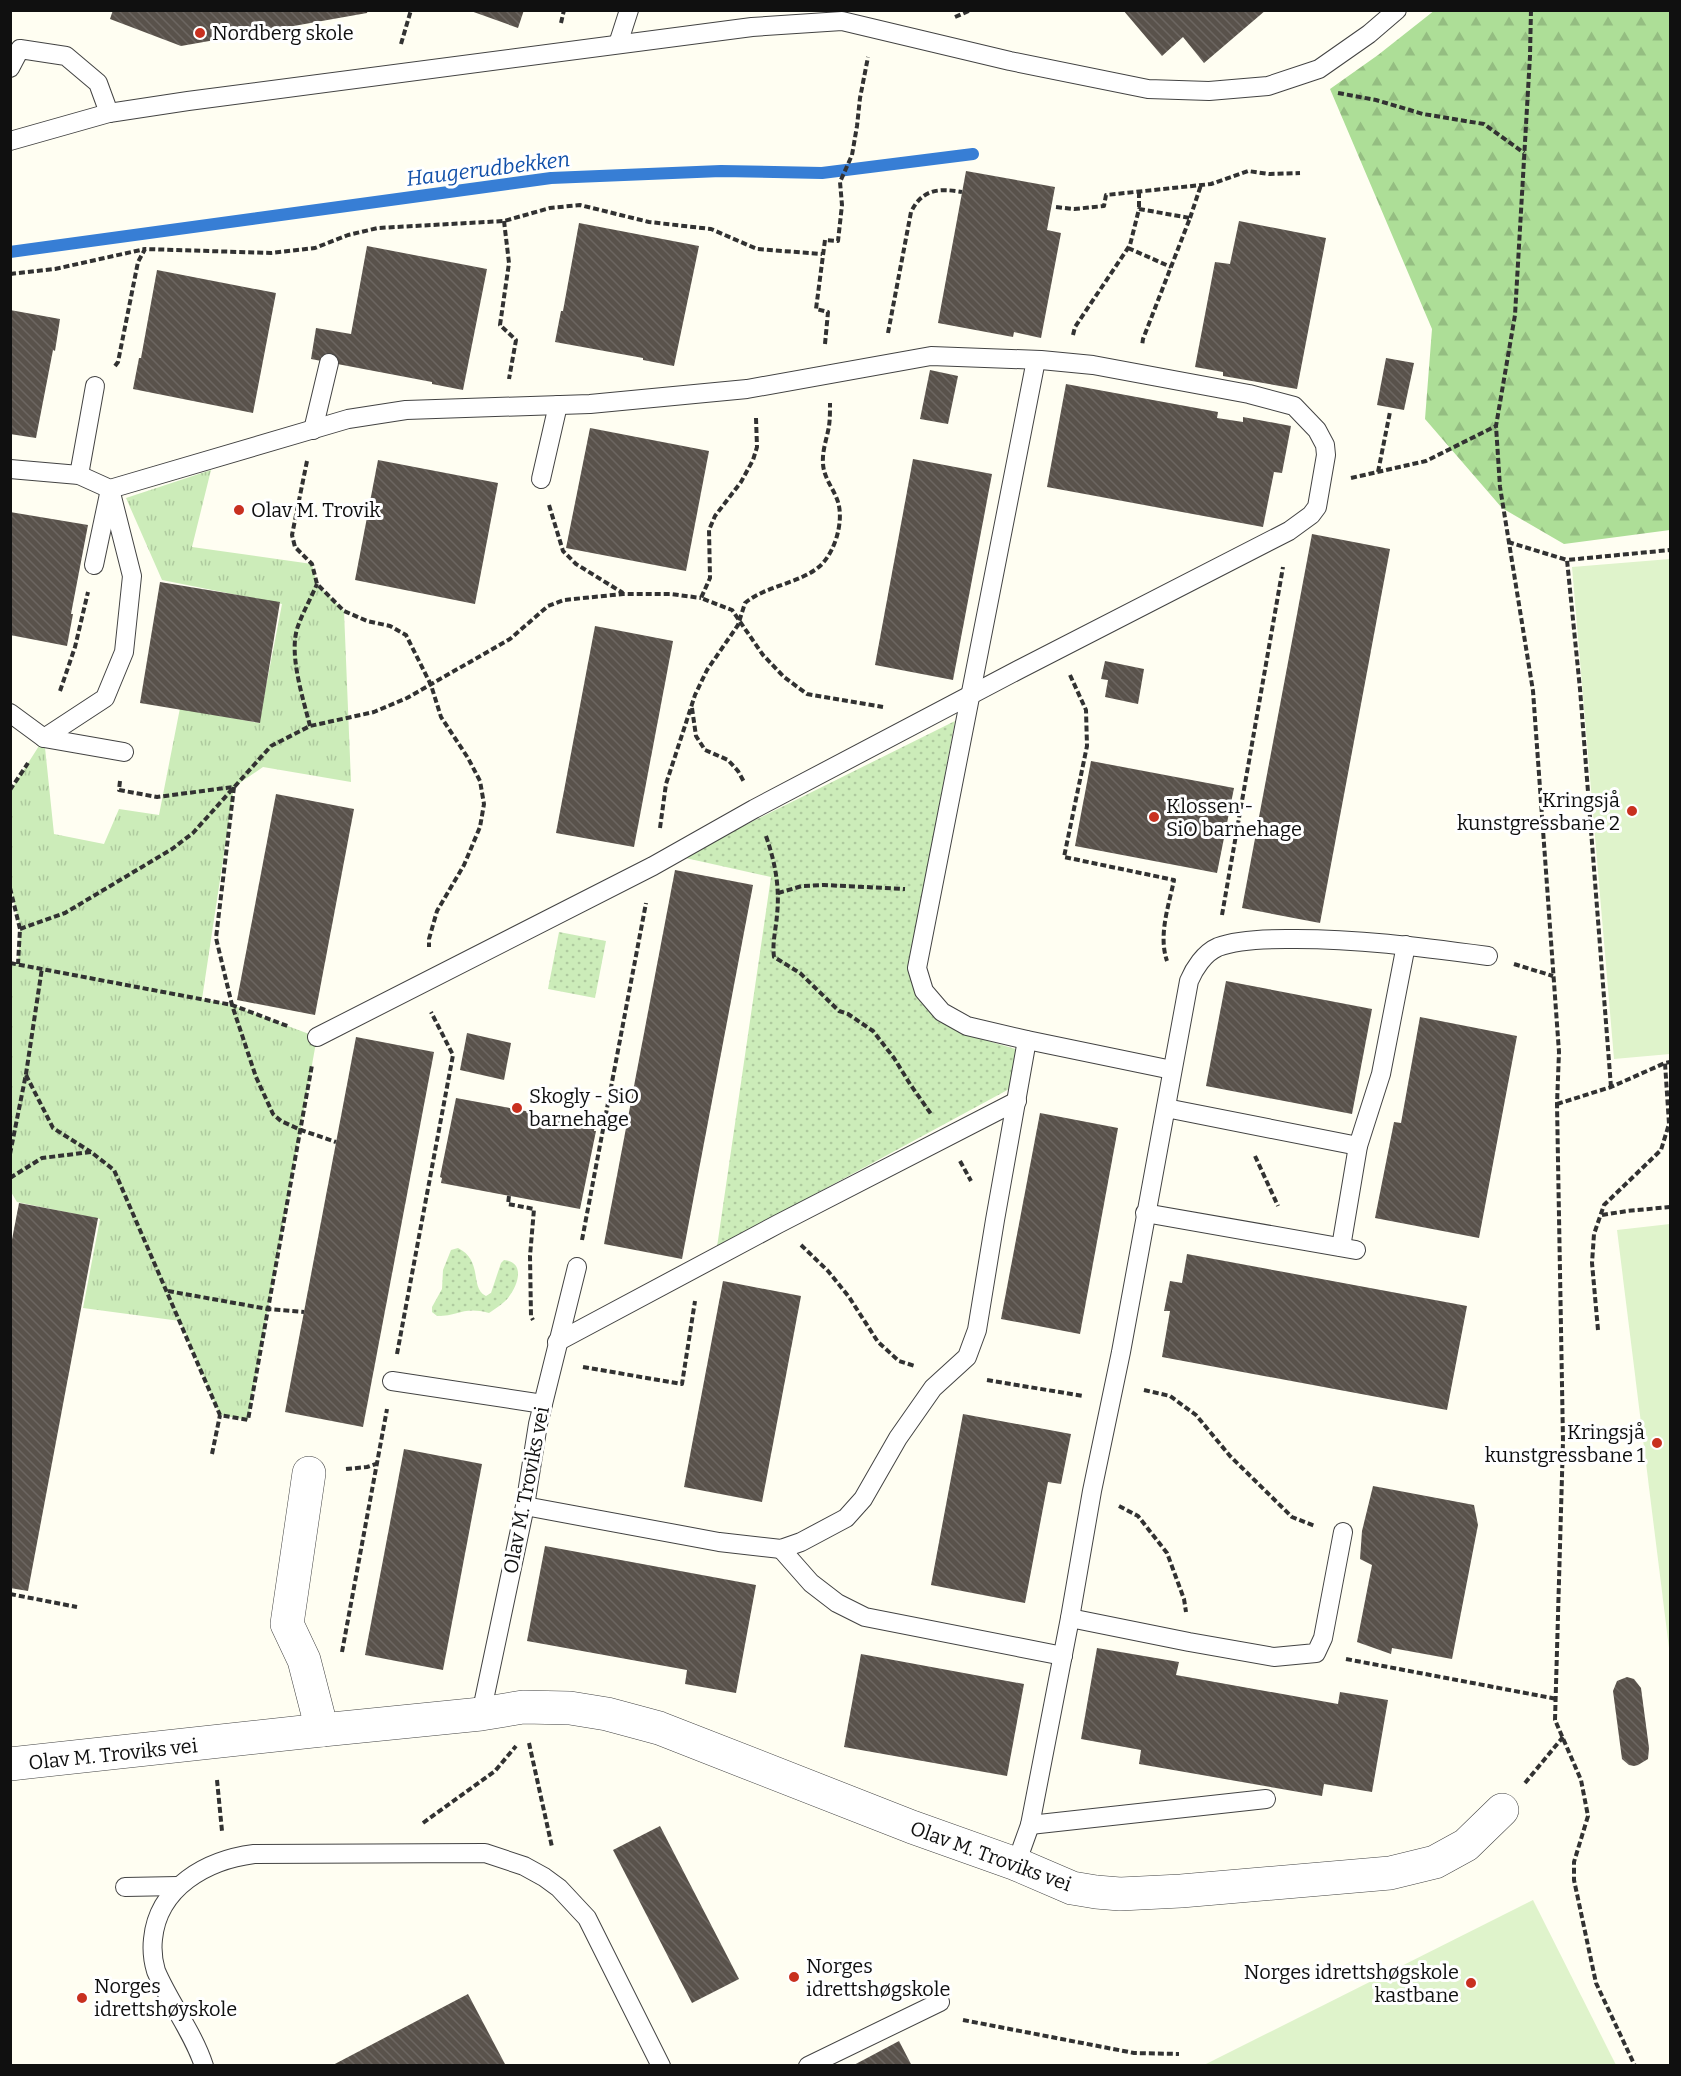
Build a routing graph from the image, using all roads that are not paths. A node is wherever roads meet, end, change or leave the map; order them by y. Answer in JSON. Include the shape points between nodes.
{"nodes":[{"id":1,"x":629,"y":10,"type":"edge"},
{"id":2,"x":1397,"y":10,"type":"edge"},
{"id":3,"x":847,"y":16,"type":"edge"},
{"id":4,"x":618,"y":44,"type":"junction"},
{"id":5,"x":10,"y":68,"type":"edge"},
{"id":6,"x":109,"y":113,"type":"junction"},
{"id":7,"x":10,"y":141,"type":"edge"},
{"id":8,"x":1036,"y":360,"type":"junction"},
{"id":9,"x":329,"y":363,"type":"dead end"},
{"id":10,"x":95,"y":386,"type":"road end"},
{"id":11,"x":558,"y":405,"type":"junction"},
{"id":12,"x":313,"y":430,"type":"junction"},
{"id":13,"x":10,"y":470,"type":"edge"},
{"id":14,"x":79,"y":475,"type":"junction"},
{"id":15,"x":541,"y":479,"type":"road end"},
{"id":16,"x":110,"y":489,"type":"junction"},
{"id":17,"x":94,"y":565,"type":"road end"},
{"id":18,"x":971,"y":695,"type":"junction"},
{"id":19,"x":10,"y":713,"type":"edge"},
{"id":20,"x":44,"y":738,"type":"junction"},
{"id":21,"x":124,"y":752,"type":"road end"},
{"id":22,"x":1406,"y":945,"type":"junction"},
{"id":23,"x":1488,"y":956,"type":"road end"},
{"id":24,"x":317,"y":1037,"type":"road end"},
{"id":25,"x":1027,"y":1040,"type":"junction"},
{"id":26,"x":1172,"y":1070,"type":"junction"},
{"id":27,"x":1017,"y":1101,"type":"junction"},
{"id":28,"x":1166,"y":1108,"type":"junction"},
{"id":29,"x":1358,"y":1146,"type":"junction"},
{"id":30,"x":1145,"y":1214,"type":"junction"},
{"id":31,"x":577,"y":1267,"type":"road end"},
{"id":32,"x":557,"y":1342,"type":"junction"},
{"id":33,"x":392,"y":1382,"type":"road end"},
{"id":34,"x":543,"y":1404,"type":"junction"},
{"id":35,"x":309,"y":1473,"type":"dead end"},
{"id":36,"x":525,"y":1506,"type":"junction"},
{"id":37,"x":1343,"y":1532,"type":"road end"},
{"id":38,"x":781,"y":1549,"type":"junction"},
{"id":39,"x":1070,"y":1618,"type":"junction"},
{"id":40,"x":1063,"y":1656,"type":"junction"},
{"id":41,"x":481,"y":1714,"type":"junction"},
{"id":42,"x":322,"y":1730,"type":"junction"},
{"id":43,"x":10,"y":1764,"type":"edge"},
{"id":44,"x":1266,"y":1799,"type":"dead end"},
{"id":45,"x":1502,"y":1810,"type":"road end"},
{"id":46,"x":1030,"y":1825,"type":"junction"},
{"id":47,"x":1016,"y":1864,"type":"junction"},
{"id":48,"x":178,"y":1886,"type":"junction"},
{"id":49,"x":125,"y":1887,"type":"dead end"},
{"id":50,"x":940,"y":2002,"type":"dead end"},
{"id":51,"x":204,"y":2066,"type":"edge"},
{"id":52,"x":661,"y":2066,"type":"edge"},
{"id":53,"x":808,"y":2066,"type":"edge"}],
"edges":[{"from":1,"to":4,"type":"lane"},
{"from":2,"to":3,"type":"lane","via":[[1319,69],[1268,86],[1209,91],[1148,88],[1010,61],[875,28]]},
{"from":3,"to":4,"type":"lane"},
{"from":4,"to":6,"type":"lane"},
{"from":5,"to":6,"type":"lane","via":[[20,49],[66,56],[98,83]]},
{"from":6,"to":7,"type":"lane"},
{"from":8,"to":11,"type":"lane","via":[[931,356],[747,389]]},
{"from":8,"to":18,"type":"lane"},
{"from":8,"to":18,"type":"lane","via":[[1093,365],[1294,406],[1317,430],[1325,445],[1322,485],[1317,507],[1289,531]]},
{"from":9,"to":12,"type":"lane"},
{"from":10,"to":14,"type":"lane"},
{"from":11,"to":12,"type":"lane","via":[[406,410],[348,419]]},
{"from":11,"to":15,"type":"lane"},
{"from":12,"to":16,"type":"lane"},
{"from":13,"to":14,"type":"lane"},
{"from":14,"to":16,"type":"lane"},
{"from":16,"to":17,"type":"lane"},
{"from":16,"to":20,"type":"lane","via":[[132,576],[124,652],[105,698]]},
{"from":18,"to":24,"type":"lane","via":[[653,866]]},
{"from":18,"to":25,"type":"lane","via":[[917,968],[924,991],[942,1012],[967,1026]]},
{"from":19,"to":20,"type":"lane"},
{"from":20,"to":21,"type":"lane"},
{"from":22,"to":23,"type":"lane"},
{"from":22,"to":26,"type":"lane","via":[[1326,938],[1259,940],[1217,947],[1196,966],[1188,981]]},
{"from":22,"to":29,"type":"lane","via":[[1381,1074]]},
{"from":25,"to":26,"type":"lane"},
{"from":25,"to":27,"type":"lane"},
{"from":26,"to":28,"type":"lane"},
{"from":27,"to":32,"type":"lane"},
{"from":27,"to":38,"type":"lane","via":[[977,1330],[967,1357],[933,1388],[898,1437],[863,1499],[846,1518]]},
{"from":28,"to":29,"type":"lane"},
{"from":28,"to":30,"type":"lane"},
{"from":29,"to":30,"type":"lane","via":[[1349,1248]]},
{"from":30,"to":39,"type":"lane"},
{"from":31,"to":32,"type":"lane","name":"Olav M. Troviks vei"},
{"from":32,"to":34,"type":"lane","name":"Olav M. Troviks vei"},
{"from":33,"to":34,"type":"lane"},
{"from":34,"to":36,"type":"lane","name":"Olav M. Troviks vei"},
{"from":35,"to":42,"type":"street","via":[[287,1624],[304,1660]]},
{"from":36,"to":38,"type":"lane","via":[[719,1542]]},
{"from":36,"to":41,"type":"lane","name":"Olav M. Troviks vei"},
{"from":37,"to":39,"type":"lane","via":[[1323,1638],[1316,1653],[1274,1657]]},
{"from":38,"to":40,"type":"lane","via":[[820,1590],[865,1617]]},
{"from":39,"to":40,"type":"lane"},
{"from":40,"to":46,"type":"lane"},
{"from":41,"to":42,"type":"street","name":"Olav M. Troviks vei"},
{"from":41,"to":47,"type":"street","name":"Olav M. Troviks vei","via":[[524,1707],[570,1707],[659,1728]]},
{"from":42,"to":43,"type":"street","name":"Olav M. Troviks vei"},
{"from":44,"to":46,"type":"lane"},
{"from":45,"to":47,"type":"street","name":"Olav M. Troviks vei","via":[[1466,1845],[1435,1862],[1390,1873],[1120,1894],[1072,1888]]},
{"from":46,"to":47,"type":"lane"},
{"from":48,"to":49,"type":"lane"},
{"from":48,"to":51,"type":"lane","via":[[164,1902],[154,1926],[155,1969]]},
{"from":48,"to":52,"type":"lane","via":[[214,1863],[254,1854],[485,1853],[524,1866],[559,1888],[586,1918]]},
{"from":50,"to":53,"type":"lane"}]}
